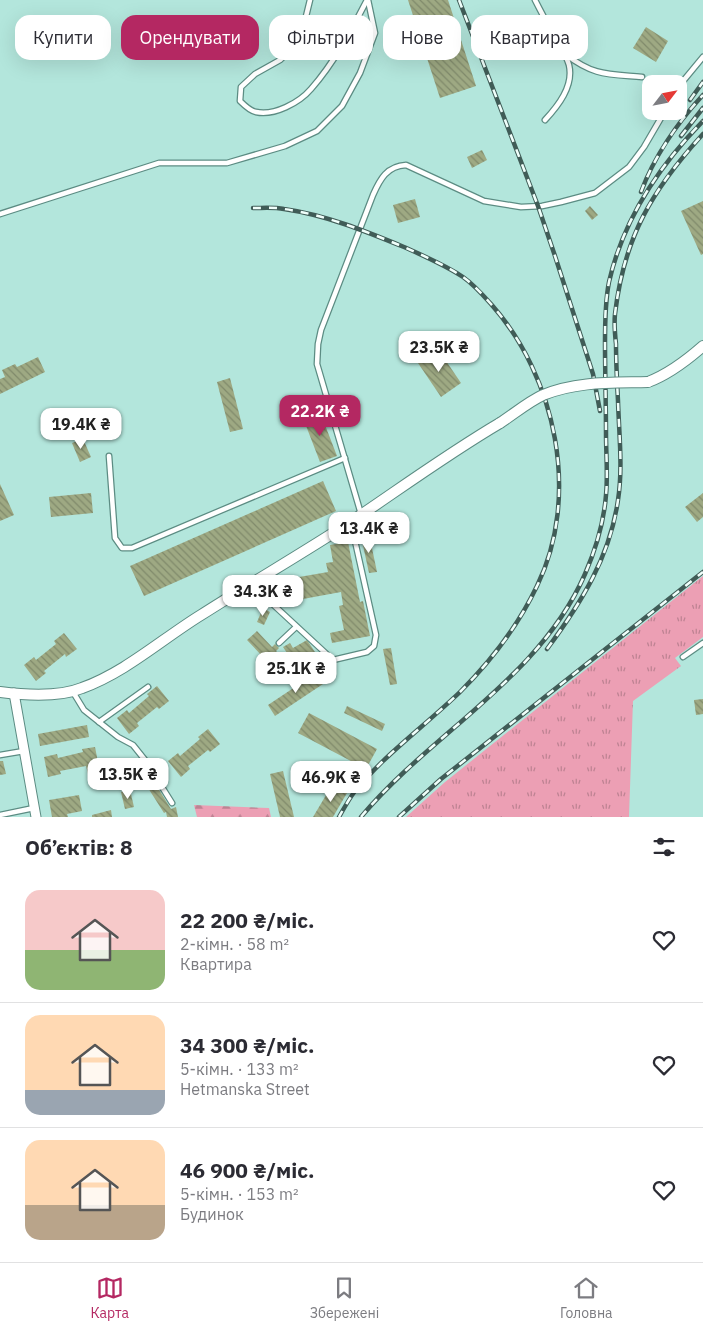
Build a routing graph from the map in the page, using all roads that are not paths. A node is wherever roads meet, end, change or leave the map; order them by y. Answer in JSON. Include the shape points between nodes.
{"nodes":[{"id":1,"x":310,"y":0,"type":"edge"},
{"id":2,"x":367,"y":0,"type":"edge"},
{"id":3,"x":535,"y":0,"type":"edge"},
{"id":4,"x":543,"y":15,"type":"edge"},
{"id":5,"x":703,"y":57,"type":"edge"},
{"id":6,"x":567,"y":60,"type":"edge"},
{"id":7,"x":574,"y":60,"type":"edge"},
{"id":8,"x":688,"y":75,"type":"edge"},
{"id":9,"x":642,"y":77,"type":"dead end"},
{"id":10,"x":545,"y":120,"type":"dead end"},
{"id":11,"x":660,"y":120,"type":"edge"},
{"id":12,"x":0,"y":214,"type":"edge"},
{"id":13,"x":703,"y":346,"type":"edge"},
{"id":14,"x":109,"y":456,"type":"dead end"},
{"id":15,"x":345,"y":458,"type":"junction"},
{"id":16,"x":361,"y":514,"type":"junction"},
{"id":17,"x":351,"y":521,"type":"junction"},
{"id":18,"x":250,"y":583,"type":"junction"},
{"id":19,"x":296,"y":627,"type":"junction"},
{"id":20,"x":280,"y":643,"type":"dead end"},
{"id":21,"x":703,"y":643,"type":"edge"},
{"id":22,"x":683,"y":657,"type":"dead end"},
{"id":23,"x":148,"y":686,"type":"dead end"},
{"id":24,"x":72,"y":691,"type":"junction"},
{"id":25,"x":0,"y":692,"type":"edge"},
{"id":26,"x":14,"y":694,"type":"junction"},
{"id":27,"x":99,"y":722,"type":"junction"},
{"id":28,"x":24,"y":751,"type":"junction"},
{"id":29,"x":0,"y":755,"type":"edge"},
{"id":30,"x":172,"y":803,"type":"dead end"},
{"id":31,"x":35,"y":812,"type":"edge"},
{"id":32,"x":0,"y":815,"type":"edge"}],
"edges":[{"from":1,"to":2,"type":"lane","via":[[300,42],[241,87],[240,101],[254,112],[273,112],[292,104],[310,90],[351,31]]},
{"from":2,"to":12,"type":"lane","via":[[375,34],[360,73],[342,106],[317,132],[285,146],[227,163],[159,163]]},
{"from":3,"to":4,"type":"lane"},
{"from":5,"to":8,"type":"lane"},
{"from":6,"to":10,"type":"lane","via":[[570,76],[567,88]]},
{"from":7,"to":9,"type":"lane","via":[[598,73]]},
{"from":11,"to":15,"type":"lane","via":[[629,167],[596,192],[582,198],[521,207],[484,201],[406,165],[398,166],[383,176],[369,204],[318,344],[317,364]]},
{"from":13,"to":16,"type":"street","bridge":true,"via":[[680,365],[648,382],[586,384],[542,396],[456,449]]},
{"from":14,"to":15,"type":"lane","via":[[115,538],[122,548],[132,548]]},
{"from":15,"to":16,"type":"lane"},
{"from":16,"to":17,"type":"street"},
{"from":17,"to":18,"type":"street"},
{"from":17,"to":19,"type":"lane","via":[[376,635],[374,646],[367,652],[333,660]]},
{"from":18,"to":19,"type":"lane"},
{"from":18,"to":24,"type":"street","via":[[123,668],[103,680]]},
{"from":19,"to":20,"type":"lane"},
{"from":21,"to":22,"type":"lane"},
{"from":23,"to":27,"type":"lane"},
{"from":24,"to":26,"type":"street"},
{"from":24,"to":27,"type":"lane","via":[[84,710]]},
{"from":25,"to":26,"type":"street"},
{"from":26,"to":28,"type":"street"},
{"from":27,"to":30,"type":"lane","via":[[134,745]]},
{"from":28,"to":29,"type":"lane"},
{"from":28,"to":31,"type":"street"},
{"from":31,"to":32,"type":"lane"}]}
